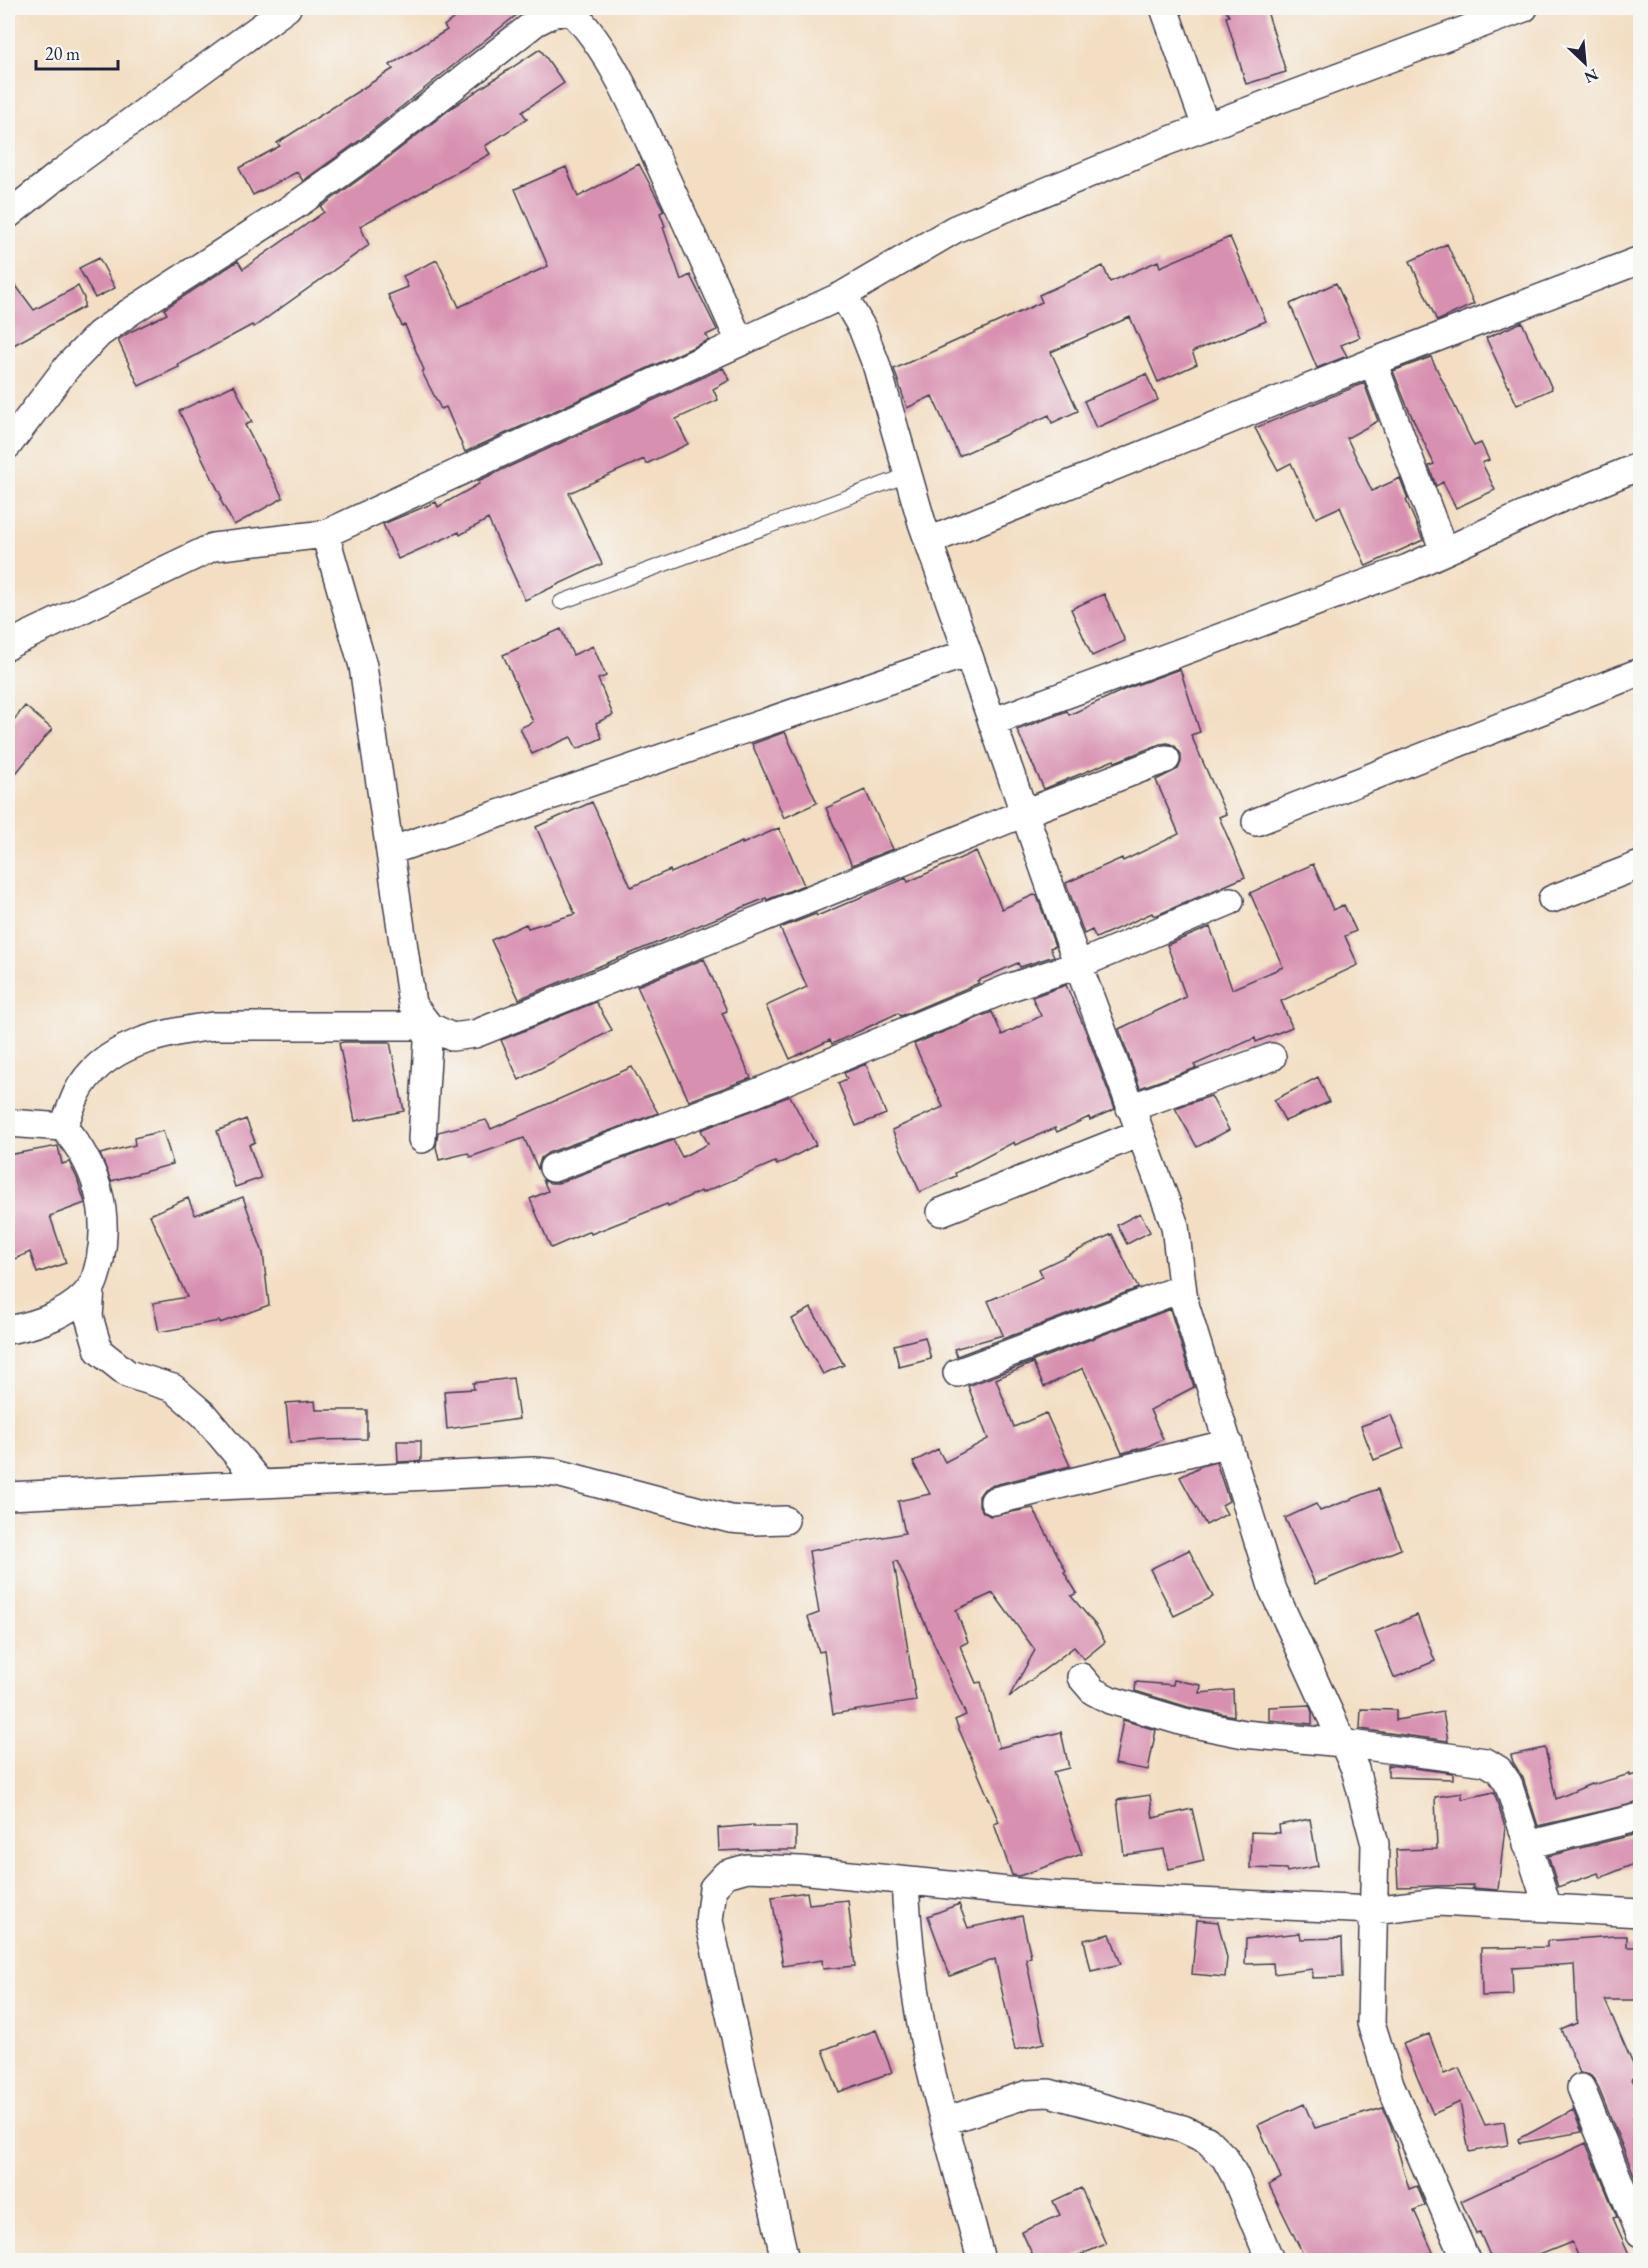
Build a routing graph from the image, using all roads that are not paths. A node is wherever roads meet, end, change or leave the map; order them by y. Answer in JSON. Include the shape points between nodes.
{"nodes":[{"id":1,"x":286,"y":8,"type":"edge"},
{"id":2,"x":1164,"y":8,"type":"edge"},
{"id":3,"x":1524,"y":8,"type":"edge"},
{"id":4,"x":1206,"y":127,"type":"junction"},
{"id":5,"x":8,"y":215,"type":"edge"},
{"id":6,"x":1641,"y":260,"type":"edge"},
{"id":7,"x":843,"y":295,"type":"junction"},
{"id":8,"x":740,"y":342,"type":"junction"},
{"id":9,"x":1373,"y":362,"type":"junction"},
{"id":10,"x":8,"y":445,"type":"edge"},
{"id":11,"x":1641,"y":466,"type":"edge"},
{"id":12,"x":908,"y":475,"type":"junction"},
{"id":13,"x":325,"y":534,"type":"junction"},
{"id":14,"x":928,"y":541,"type":"junction"},
{"id":15,"x":1444,"y":551,"type":"junction"},
{"id":16,"x":561,"y":602,"type":"dead end"},
{"id":17,"x":8,"y":644,"type":"edge"},
{"id":18,"x":968,"y":653,"type":"junction"},
{"id":19,"x":1641,"y":672,"type":"edge"},
{"id":20,"x":992,"y":722,"type":"junction"},
{"id":21,"x":1166,"y":759,"type":"dead end"},
{"id":22,"x":1024,"y":813,"type":"junction"},
{"id":23,"x":1256,"y":822,"type":"dead end"},
{"id":24,"x":390,"y":851,"type":"junction"},
{"id":25,"x":1641,"y":865,"type":"edge"},
{"id":26,"x":1552,"y":899,"type":"dead end"},
{"id":27,"x":1230,"y":901,"type":"dead end"},
{"id":28,"x":1078,"y":965,"type":"junction"},
{"id":29,"x":429,"y":1026,"type":"junction"},
{"id":30,"x":1272,"y":1057,"type":"dead end"},
{"id":31,"x":1130,"y":1108,"type":"junction"},
{"id":32,"x":8,"y":1123,"type":"edge"},
{"id":33,"x":63,"y":1127,"type":"junction"},
{"id":34,"x":1140,"y":1133,"type":"junction"},
{"id":35,"x":422,"y":1139,"type":"dead end"},
{"id":36,"x":553,"y":1168,"type":"dead end"},
{"id":37,"x":941,"y":1212,"type":"dead end"},
{"id":38,"x":92,"y":1287,"type":"junction"},
{"id":39,"x":1182,"y":1288,"type":"junction"},
{"id":40,"x":8,"y":1330,"type":"edge"},
{"id":41,"x":957,"y":1373,"type":"dead end"},
{"id":42,"x":1229,"y":1443,"type":"junction"},
{"id":43,"x":261,"y":1484,"type":"junction"},
{"id":44,"x":8,"y":1496,"type":"edge"},
{"id":45,"x":994,"y":1501,"type":"dead end"},
{"id":46,"x":785,"y":1520,"type":"dead end"},
{"id":47,"x":1081,"y":1677,"type":"dead end"},
{"id":48,"x":1343,"y":1743,"type":"junction"},
{"id":49,"x":1641,"y":1817,"type":"edge"},
{"id":50,"x":1527,"y":1845,"type":"junction"},
{"id":51,"x":906,"y":1882,"type":"junction"},
{"id":52,"x":1548,"y":1908,"type":"junction"},
{"id":53,"x":1373,"y":1910,"type":"junction"},
{"id":54,"x":1641,"y":1913,"type":"edge"},
{"id":55,"x":1581,"y":2088,"type":"dead end"},
{"id":56,"x":945,"y":2121,"type":"junction"},
{"id":57,"x":1641,"y":2233,"type":"edge"},
{"id":58,"x":785,"y":2260,"type":"edge"},
{"id":59,"x":981,"y":2260,"type":"edge"},
{"id":60,"x":1270,"y":2260,"type":"edge"},
{"id":61,"x":1466,"y":2260,"type":"edge"}],
"edges":[{"from":1,"to":5,"type":"street"},
{"from":2,"to":4,"type":"street"},
{"from":3,"to":4,"type":"street"},
{"from":4,"to":7,"type":"street","via":[[955,230]]},
{"from":6,"to":9,"type":"street"},
{"from":7,"to":8,"type":"street"},
{"from":7,"to":12,"type":"street","via":[[876,364]]},
{"from":8,"to":10,"type":"street","via":[[616,75],[582,22],[570,12],[554,13],[536,22],[299,203],[99,334],[68,366]]},
{"from":8,"to":13,"type":"street"},
{"from":9,"to":14,"type":"street"},
{"from":9,"to":15,"type":"street"},
{"from":11,"to":15,"type":"street"},
{"from":12,"to":14,"type":"street"},
{"from":12,"to":16,"type":"lane"},
{"from":13,"to":17,"type":"street","via":[[213,547]]},
{"from":13,"to":24,"type":"street","via":[[363,666]]},
{"from":14,"to":18,"type":"street"},
{"from":15,"to":20,"type":"street","via":[[1408,568]]},
{"from":18,"to":20,"type":"street"},
{"from":18,"to":24,"type":"street"},
{"from":19,"to":23,"type":"street"},
{"from":20,"to":22,"type":"street"},
{"from":21,"to":22,"type":"street"},
{"from":22,"to":28,"type":"street"},
{"from":22,"to":29,"type":"street","via":[[476,1034],[452,1037]]},
{"from":24,"to":29,"type":"street","via":[[412,1004]]},
{"from":25,"to":26,"type":"street"},
{"from":27,"to":28,"type":"street"},
{"from":28,"to":31,"type":"street"},
{"from":28,"to":36,"type":"street","via":[[1011,987],[756,1094]]},
{"from":29,"to":33,"type":"street","via":[[214,1026],[179,1030],[141,1041],[95,1069],[78,1091]]},
{"from":29,"to":35,"type":"street"},
{"from":30,"to":31,"type":"street"},
{"from":31,"to":34,"type":"street"},
{"from":32,"to":33,"type":"street"},
{"from":33,"to":38,"type":"street","via":[[86,1160],[102,1207],[105,1228]]},
{"from":34,"to":37,"type":"street"},
{"from":34,"to":39,"type":"street","via":[[1174,1226]]},
{"from":38,"to":40,"type":"street","via":[[54,1316]]},
{"from":38,"to":43,"type":"street","via":[[89,1317],[99,1351],[128,1374],[173,1388],[203,1414]]},
{"from":39,"to":41,"type":"street"},
{"from":39,"to":42,"type":"street"},
{"from":42,"to":45,"type":"street"},
{"from":42,"to":48,"type":"street","via":[[1273,1590]]},
{"from":43,"to":44,"type":"street"},
{"from":43,"to":46,"type":"street","via":[[534,1471],[557,1473],[730,1519]]},
{"from":47,"to":48,"type":"street","via":[[1093,1691],[1110,1700],[1184,1722],[1244,1734]]},
{"from":48,"to":50,"type":"street","via":[[1486,1762],[1499,1770],[1508,1783]]},
{"from":48,"to":53,"type":"street","via":[[1355,1769],[1375,1844]]},
{"from":49,"to":50,"type":"street"},
{"from":50,"to":52,"type":"street"},
{"from":51,"to":53,"type":"street","via":[[1049,1895]]},
{"from":51,"to":56,"type":"street","via":[[914,1980]]},
{"from":51,"to":58,"type":"street","via":[[747,1868],[726,1874],[713,1888],[709,1921]]},
{"from":52,"to":53,"type":"street","via":[[1438,1902]]},
{"from":52,"to":54,"type":"street"},
{"from":53,"to":61,"type":"street","via":[[1371,2023],[1390,2084]]},
{"from":55,"to":57,"type":"street"},
{"from":56,"to":59,"type":"street"},
{"from":56,"to":60,"type":"street","via":[[1028,2094],[1049,2093],[1183,2129],[1207,2140],[1225,2158]]}]}
